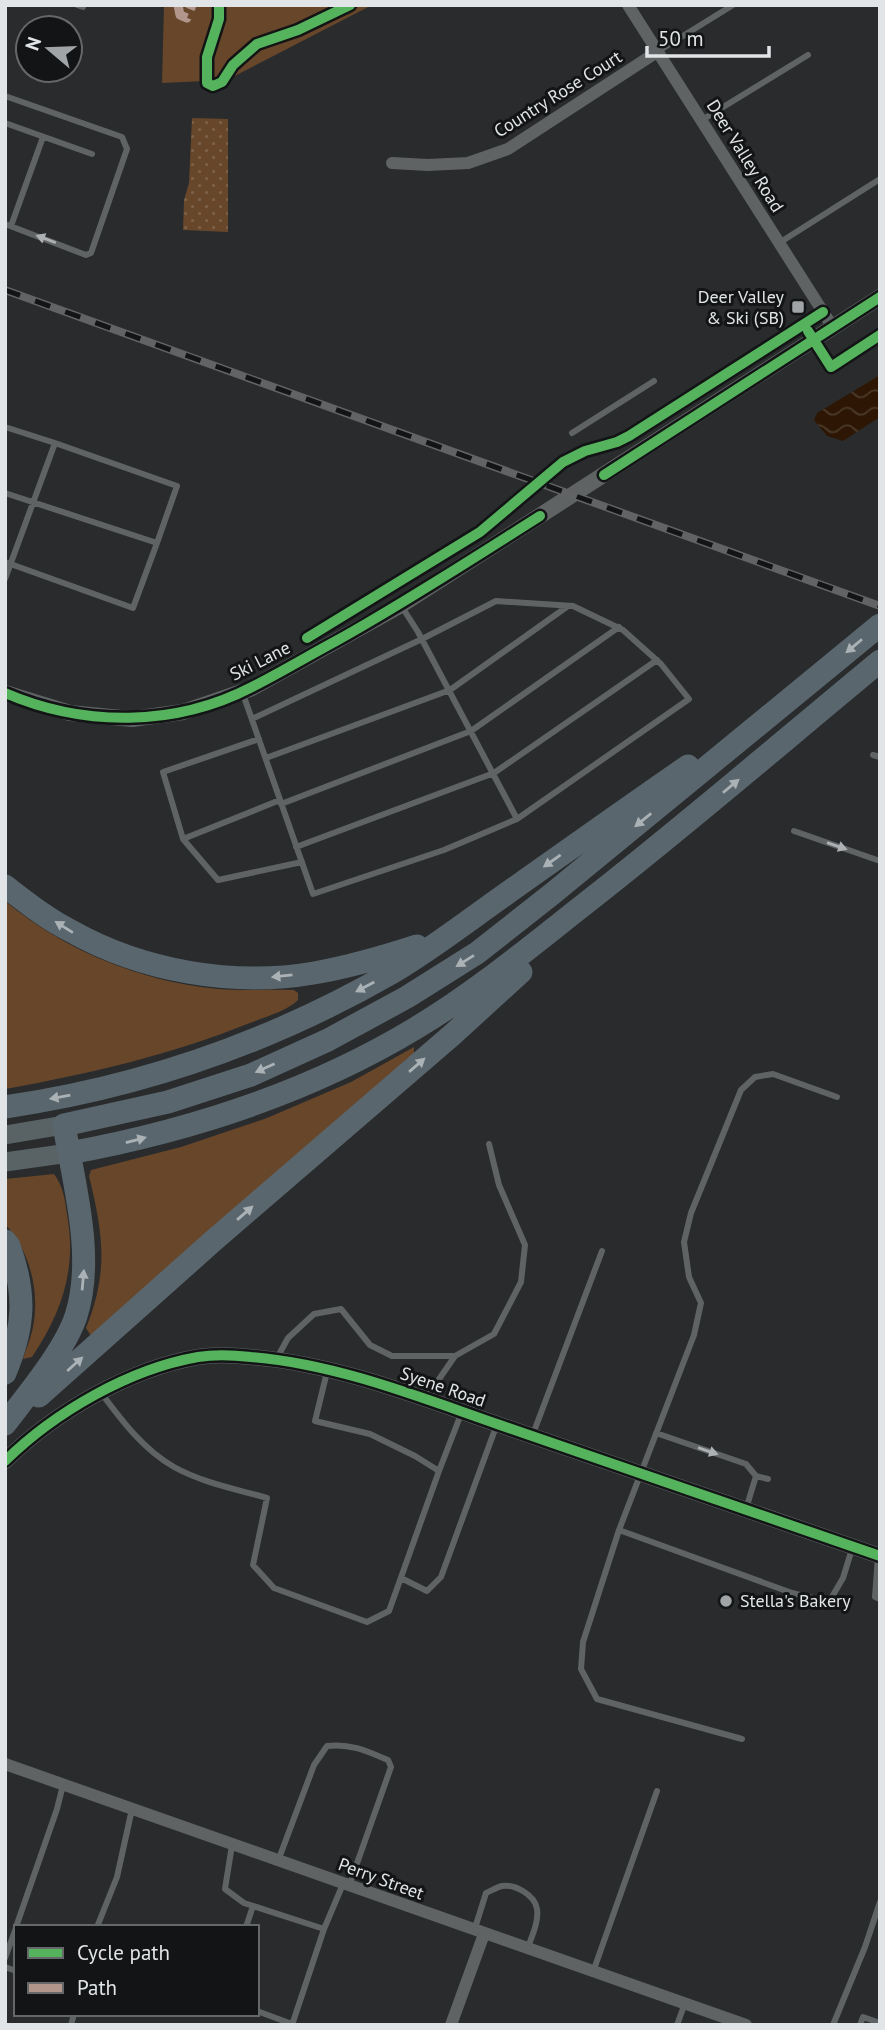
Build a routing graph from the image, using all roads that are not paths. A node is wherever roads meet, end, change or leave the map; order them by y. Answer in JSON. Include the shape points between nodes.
{"nodes":[{"id":1,"x":628,"y":5,"type":"edge"},
{"id":2,"x":733,"y":5,"type":"edge"},
{"id":3,"x":657,"y":52,"type":"junction"},
{"id":4,"x":808,"y":55,"type":"dead end"},
{"id":5,"x":6,"y":98,"type":"edge"},
{"id":6,"x":702,"y":121,"type":"junction"},
{"id":7,"x":5,"y":123,"type":"edge"},
{"id":8,"x":43,"y":136,"type":"junction"},
{"id":9,"x":92,"y":154,"type":"dead end"},
{"id":10,"x":392,"y":163,"type":"dead end"},
{"id":11,"x":880,"y":179,"type":"edge"},
{"id":12,"x":8,"y":225,"type":"edge"},
{"id":13,"x":779,"y":243,"type":"junction"},
{"id":14,"x":880,"y":297,"type":"edge"},
{"id":15,"x":832,"y":326,"type":"junction"},
{"id":16,"x":654,"y":381,"type":"dead end"},
{"id":17,"x":5,"y":427,"type":"edge"},
{"id":18,"x":572,"y":433,"type":"dead end"},
{"id":19,"x":55,"y":443,"type":"junction"},
{"id":20,"x":5,"y":493,"type":"edge"},
{"id":21,"x":33,"y":502,"type":"junction"},
{"id":22,"x":157,"y":543,"type":"junction"},
{"id":23,"x":8,"y":563,"type":"edge"},
{"id":24,"x":5,"y":579,"type":"edge"},
{"id":25,"x":401,"y":605,"type":"junction"},
{"id":26,"x":568,"y":606,"type":"junction"},
{"id":27,"x":880,"y":625,"type":"edge"},
{"id":28,"x":619,"y":627,"type":"junction"},
{"id":29,"x":422,"y":639,"type":"junction"},
{"id":30,"x":657,"y":660,"type":"junction"},
{"id":31,"x":880,"y":661,"type":"edge"},
{"id":32,"x":829,"y":668,"type":"junction"},
{"id":33,"x":450,"y":690,"type":"junction"},
{"id":34,"x":242,"y":691,"type":"junction"},
{"id":35,"x":5,"y":693,"type":"edge"},
{"id":36,"x":252,"y":719,"type":"junction"},
{"id":37,"x":471,"y":731,"type":"junction"},
{"id":38,"x":259,"y":739,"type":"junction"},
{"id":39,"x":265,"y":758,"type":"junction"},
{"id":40,"x":494,"y":773,"type":"junction"},
{"id":41,"x":281,"y":802,"type":"junction"},
{"id":42,"x":517,"y":819,"type":"junction"},
{"id":43,"x":794,"y":831,"type":"dead end"},
{"id":44,"x":183,"y":839,"type":"junction"},
{"id":45,"x":659,"y":845,"type":"junction"},
{"id":46,"x":296,"y":846,"type":"junction"},
{"id":47,"x":880,"y":861,"type":"edge"},
{"id":48,"x":302,"y":862,"type":"junction"},
{"id":49,"x":5,"y":886,"type":"edge"},
{"id":50,"x":444,"y":938,"type":"junction"},
{"id":51,"x":836,"y":1097,"type":"dead end"},
{"id":52,"x":5,"y":1107,"type":"edge"},
{"id":53,"x":64,"y":1125,"type":"junction"},
{"id":54,"x":5,"y":1135,"type":"edge"},
{"id":55,"x":489,"y":1144,"type":"dead end"},
{"id":56,"x":69,"y":1153,"type":"junction"},
{"id":57,"x":5,"y":1162,"type":"edge"},
{"id":58,"x":5,"y":1241,"type":"edge"},
{"id":59,"x":602,"y":1251,"type":"dead end"},
{"id":60,"x":455,"y":1356,"type":"junction"},
{"id":61,"x":276,"y":1359,"type":"junction"},
{"id":62,"x":327,"y":1370,"type":"junction"},
{"id":63,"x":5,"y":1373,"type":"edge"},
{"id":64,"x":101,"y":1392,"type":"junction"},
{"id":65,"x":425,"y":1399,"type":"junction"},
{"id":66,"x":462,"y":1412,"type":"junction"},
{"id":67,"x":497,"y":1424,"type":"junction"},
{"id":68,"x":5,"y":1425,"type":"edge"},
{"id":69,"x":656,"y":1433,"type":"junction"},
{"id":70,"x":533,"y":1436,"type":"junction"},
{"id":71,"x":5,"y":1461,"type":"edge"},
{"id":72,"x":439,"y":1471,"type":"junction"},
{"id":73,"x":641,"y":1473,"type":"junction"},
{"id":74,"x":756,"y":1476,"type":"junction"},
{"id":75,"x":768,"y":1479,"type":"dead end"},
{"id":76,"x":746,"y":1510,"type":"junction"},
{"id":77,"x":619,"y":1530,"type":"junction"},
{"id":78,"x":852,"y":1547,"type":"junction"},
{"id":79,"x":879,"y":1556,"type":"edge"},
{"id":80,"x":401,"y":1578,"type":"junction"},
{"id":81,"x":880,"y":1599,"type":"edge"},
{"id":82,"x":742,"y":1739,"type":"dead end"},
{"id":83,"x":5,"y":1764,"type":"edge"},
{"id":84,"x":63,"y":1785,"type":"junction"},
{"id":85,"x":657,"y":1791,"type":"dead end"},
{"id":86,"x":132,"y":1809,"type":"junction"},
{"id":87,"x":232,"y":1845,"type":"junction"},
{"id":88,"x":278,"y":1861,"type":"junction"},
{"id":89,"x":346,"y":1885,"type":"junction"},
{"id":90,"x":880,"y":1902,"type":"edge"},
{"id":91,"x":253,"y":1906,"type":"junction"},
{"id":92,"x":17,"y":1925,"type":"edge"},
{"id":93,"x":98,"y":1925,"type":"edge"},
{"id":94,"x":247,"y":1925,"type":"edge"},
{"id":95,"x":324,"y":1929,"type":"junction"},
{"id":96,"x":479,"y":1932,"type":"junction"},
{"id":97,"x":14,"y":1933,"type":"edge"},
{"id":98,"x":528,"y":1949,"type":"junction"},
{"id":99,"x":5,"y":1958,"type":"edge"},
{"id":100,"x":593,"y":1972,"type":"junction"},
{"id":101,"x":685,"y":2003,"type":"junction"},
{"id":102,"x":259,"y":2012,"type":"edge"},
{"id":103,"x":880,"y":2023,"type":"edge"},
{"id":104,"x":292,"y":2024,"type":"edge"},
{"id":105,"x":451,"y":2025,"type":"edge"},
{"id":106,"x":677,"y":2025,"type":"edge"},
{"id":107,"x":746,"y":2025,"type":"edge"},
{"id":108,"x":833,"y":2025,"type":"edge"},
{"id":109,"x":860,"y":2025,"type":"edge"}],
"edges":[{"from":1,"to":3,"type":"street","name":"Deer Valley Road"},
{"from":2,"to":3,"type":"lane"},
{"from":3,"to":6,"type":"street","name":"Deer Valley Road"},
{"from":3,"to":10,"type":"street","name":"Country Rose Court","via":[[508,149],[468,163]]},
{"from":4,"to":6,"type":"lane"},
{"from":5,"to":12,"type":"lane","one_way":true,"via":[[122,137],[127,149],[91,253]]},
{"from":6,"to":13,"type":"street","name":"Deer Valley Road"},
{"from":7,"to":8,"type":"lane"},
{"from":8,"to":9,"type":"lane"},
{"from":8,"to":12,"type":"lane"},
{"from":11,"to":13,"type":"lane"},
{"from":13,"to":15,"type":"street","name":"Deer Valley Road"},
{"from":14,"to":15,"type":"street","name":"Ski Lane"},
{"from":15,"to":25,"type":"street","name":"Ski Lane"},
{"from":16,"to":18,"type":"lane"},
{"from":17,"to":19,"type":"lane"},
{"from":19,"to":21,"type":"lane"},
{"from":19,"to":22,"type":"lane","via":[[177,486]]},
{"from":20,"to":21,"type":"lane"},
{"from":21,"to":22,"type":"lane"},
{"from":21,"to":23,"type":"lane"},
{"from":22,"to":23,"type":"lane","via":[[134,608]]},
{"from":23,"to":24,"type":"lane"},
{"from":25,"to":29,"type":"lane"},
{"from":25,"to":34,"type":"street","name":"Ski Lane"},
{"from":26,"to":28,"type":"lane"},
{"from":26,"to":29,"type":"lane","via":[[496,601]]},
{"from":26,"to":33,"type":"lane"},
{"from":27,"to":32,"type":"highway","one_way":true},
{"from":28,"to":30,"type":"lane"},
{"from":28,"to":37,"type":"lane"},
{"from":29,"to":33,"type":"lane"},
{"from":29,"to":36,"type":"lane"},
{"from":30,"to":40,"type":"lane"},
{"from":30,"to":42,"type":"lane","via":[[689,699]]},
{"from":45,"to":31,"type":"highway","one_way":true},
{"from":32,"to":50,"type":"highway","one_way":true},
{"from":32,"to":53,"type":"highway","one_way":true,"via":[[542,903],[477,953],[407,997],[251,1075],[169,1102]]},
{"from":33,"to":37,"type":"lane"},
{"from":33,"to":39,"type":"lane"},
{"from":34,"to":35,"type":"street","name":"Ski Lane","via":[[183,712],[132,719],[69,713]]},
{"from":34,"to":36,"type":"lane"},
{"from":36,"to":38,"type":"lane"},
{"from":37,"to":40,"type":"lane"},
{"from":37,"to":41,"type":"lane"},
{"from":38,"to":39,"type":"lane"},
{"from":38,"to":44,"type":"lane","via":[[163,772]]},
{"from":39,"to":41,"type":"lane"},
{"from":40,"to":42,"type":"lane"},
{"from":40,"to":46,"type":"lane"},
{"from":41,"to":44,"type":"lane"},
{"from":41,"to":46,"type":"lane"},
{"from":42,"to":48,"type":"lane","via":[[444,850],[313,894]]},
{"from":43,"to":47,"type":"lane","one_way":true},
{"from":44,"to":48,"type":"lane","via":[[218,880]]},
{"from":56,"to":45,"type":"highway","one_way":true,"via":[[125,1143],[257,1103],[414,1030],[477,989]]},
{"from":68,"to":45,"type":"highway","one_way":true,"via":[[452,1035]]},
{"from":46,"to":48,"type":"lane"},
{"from":50,"to":49,"type":"highway","one_way":true,"via":[[313,973],[229,977],[165,966],[104,948],[70,931]]},
{"from":50,"to":52,"type":"highway","one_way":true,"via":[[343,998],[238,1047],[82,1093]]},
{"from":51,"to":69,"type":"lane","via":[[773,1074],[754,1077],[741,1090],[691,1213],[684,1242],[689,1277],[701,1303],[694,1335]]},
{"from":53,"to":54,"type":"main road"},
{"from":53,"to":56,"type":"highway"},
{"from":55,"to":60,"type":"lane","via":[[499,1185],[525,1245],[521,1282],[494,1334]]},
{"from":56,"to":57,"type":"main road"},
{"from":68,"to":56,"type":"highway","one_way":true,"via":[[75,1319],[83,1285],[84,1250]]},
{"from":58,"to":63,"type":"highway","via":[[20,1282],[22,1313],[20,1334]]},
{"from":59,"to":70,"type":"lane"},
{"from":60,"to":61,"type":"lane","via":[[391,1356],[370,1345],[341,1309],[314,1314],[288,1338]]},
{"from":60,"to":65,"type":"lane"},
{"from":61,"to":62,"type":"street","name":"Syene Road"},
{"from":61,"to":64,"type":"street","name":"Syene Road","via":[[198,1357],[139,1374]]},
{"from":62,"to":65,"type":"street","name":"Syene Road"},
{"from":62,"to":72,"type":"lane","via":[[314,1421],[370,1434]]},
{"from":64,"to":71,"type":"street","name":"Syene Road","via":[[28,1438]]},
{"from":64,"to":80,"type":"lane","via":[[143,1443],[173,1467],[211,1483],[267,1497],[253,1565],[274,1588],[367,1622],[389,1611]]},
{"from":65,"to":66,"type":"street","name":"Syene Road"},
{"from":66,"to":67,"type":"street","name":"Syene Road"},
{"from":66,"to":72,"type":"lane"},
{"from":67,"to":70,"type":"street","name":"Syene Road"},
{"from":67,"to":80,"type":"lane","via":[[441,1577],[427,1591]]},
{"from":69,"to":73,"type":"lane"},
{"from":69,"to":74,"type":"lane","one_way":true,"via":[[746,1464]]},
{"from":70,"to":73,"type":"street","name":"Syene Road"},
{"from":72,"to":80,"type":"lane"},
{"from":73,"to":76,"type":"street","name":"Syene Road"},
{"from":73,"to":77,"type":"lane"},
{"from":74,"to":75,"type":"lane"},
{"from":74,"to":76,"type":"lane"},
{"from":76,"to":78,"type":"street","name":"Syene Road"},
{"from":77,"to":78,"type":"lane","via":[[829,1602],[844,1578]]},
{"from":77,"to":82,"type":"lane","via":[[583,1642],[581,1669],[597,1699]]},
{"from":78,"to":79,"type":"street","name":"Syene Road"},
{"from":79,"to":81,"type":"lane","via":[[875,1597]]},
{"from":83,"to":84,"type":"street","name":"Perry Street"},
{"from":84,"to":86,"type":"street","name":"Perry Street"},
{"from":84,"to":92,"type":"lane"},
{"from":85,"to":100,"type":"lane"},
{"from":86,"to":87,"type":"street","name":"Perry Street"},
{"from":86,"to":93,"type":"lane","via":[[117,1877]]},
{"from":87,"to":88,"type":"street","name":"Perry Street"},
{"from":87,"to":91,"type":"lane","via":[[225,1889]]},
{"from":88,"to":89,"type":"street","name":"Perry Street"},
{"from":88,"to":89,"type":"lane","via":[[314,1765],[327,1746],[360,1748],[388,1760],[391,1768]]},
{"from":89,"to":95,"type":"lane"},
{"from":89,"to":96,"type":"street","name":"Perry Street"},
{"from":90,"to":108,"type":"lane"},
{"from":91,"to":94,"type":"lane"},
{"from":91,"to":95,"type":"lane"},
{"from":95,"to":104,"type":"lane"},
{"from":96,"to":98,"type":"street","name":"Perry Street"},
{"from":96,"to":98,"type":"lane","via":[[486,1893],[504,1886],[520,1889],[537,1908]]},
{"from":96,"to":105,"type":"street"},
{"from":97,"to":99,"type":"lane"},
{"from":98,"to":100,"type":"street","name":"Perry Street"},
{"from":100,"to":101,"type":"street","name":"Perry Street"},
{"from":101,"to":106,"type":"lane"},
{"from":101,"to":107,"type":"street","name":"Perry Street"},
{"from":102,"to":104,"type":"lane"},
{"from":103,"to":109,"type":"lane","via":[[863,2017]]}]}
